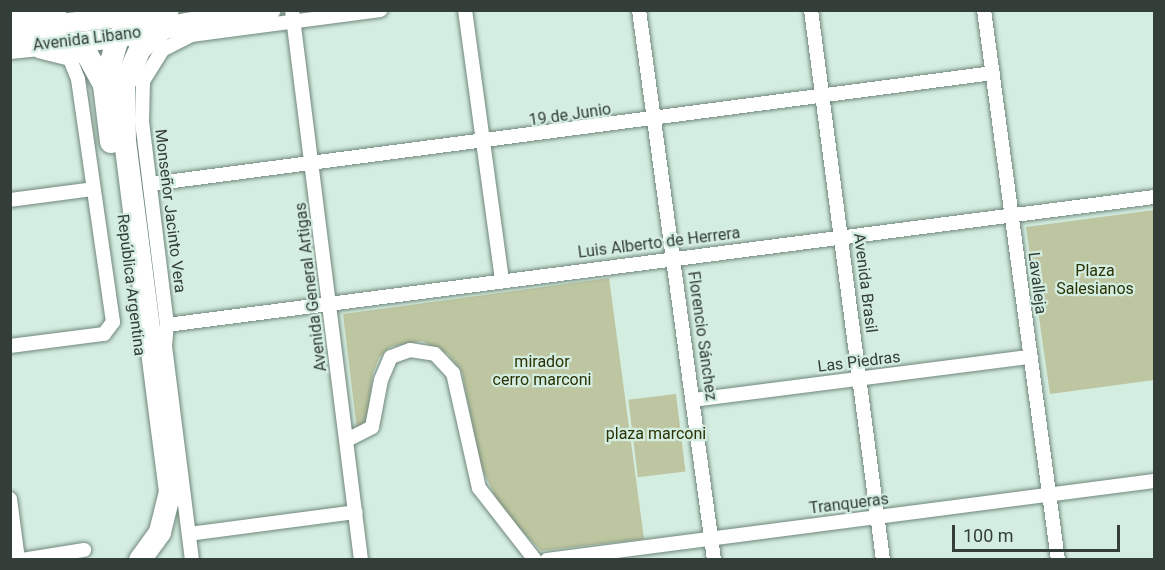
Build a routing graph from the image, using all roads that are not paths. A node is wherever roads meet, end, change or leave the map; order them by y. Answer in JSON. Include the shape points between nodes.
{"nodes":[{"id":1,"x":60,"y":10,"type":"edge"},
{"id":2,"x":269,"y":10,"type":"edge"},
{"id":3,"x":381,"y":10,"type":"edge"},
{"id":4,"x":465,"y":10,"type":"edge"},
{"id":5,"x":639,"y":10,"type":"edge"},
{"id":6,"x":811,"y":10,"type":"edge"},
{"id":7,"x":984,"y":10,"type":"edge"},
{"id":8,"x":144,"y":14,"type":"junction"},
{"id":9,"x":293,"y":16,"type":"edge"},
{"id":10,"x":10,"y":17,"type":"edge"},
{"id":11,"x":166,"y":19,"type":"edge"},
{"id":12,"x":10,"y":30,"type":"edge"},
{"id":13,"x":118,"y":38,"type":"junction"},
{"id":14,"x":60,"y":42,"type":"junction"},
{"id":15,"x":10,"y":49,"type":"edge"},
{"id":16,"x":993,"y":73,"type":"junction"},
{"id":17,"x":104,"y":85,"type":"junction"},
{"id":18,"x":823,"y":98,"type":"junction"},
{"id":19,"x":653,"y":120,"type":"junction"},
{"id":20,"x":484,"y":143,"type":"junction"},
{"id":21,"x":313,"y":164,"type":"junction"},
{"id":22,"x":151,"y":184,"type":"junction"},
{"id":23,"x":93,"y":189,"type":"junction"},
{"id":24,"x":1155,"y":197,"type":"edge"},
{"id":25,"x":10,"y":200,"type":"edge"},
{"id":26,"x":1012,"y":215,"type":"junction"},
{"id":27,"x":842,"y":238,"type":"junction"},
{"id":28,"x":675,"y":258,"type":"junction"},
{"id":29,"x":501,"y":280,"type":"junction"},
{"id":30,"x":329,"y":303,"type":"junction"},
{"id":31,"x":167,"y":325,"type":"junction"},
{"id":32,"x":10,"y":346,"type":"edge"},
{"id":33,"x":1029,"y":357,"type":"junction"},
{"id":34,"x":861,"y":379,"type":"junction"},
{"id":35,"x":693,"y":400,"type":"junction"},
{"id":36,"x":347,"y":440,"type":"junction"},
{"id":37,"x":1155,"y":481,"type":"edge"},
{"id":38,"x":1049,"y":495,"type":"junction"},
{"id":39,"x":10,"y":499,"type":"edge"},
{"id":40,"x":356,"y":512,"type":"junction"},
{"id":41,"x":877,"y":518,"type":"junction"},
{"id":42,"x":189,"y":534,"type":"junction"},
{"id":43,"x":711,"y":538,"type":"junction"},
{"id":44,"x":84,"y":550,"type":"dead end"},
{"id":45,"x":20,"y":560,"type":"edge"},
{"id":46,"x":122,"y":560,"type":"edge"},
{"id":47,"x":140,"y":560,"type":"edge"},
{"id":48,"x":192,"y":560,"type":"edge"},
{"id":49,"x":361,"y":560,"type":"edge"},
{"id":50,"x":535,"y":560,"type":"edge"},
{"id":51,"x":547,"y":560,"type":"edge"},
{"id":52,"x":714,"y":560,"type":"edge"},
{"id":53,"x":883,"y":560,"type":"edge"},
{"id":54,"x":1058,"y":560,"type":"edge"}],
"edges":[{"from":1,"to":10,"type":"street"},
{"from":2,"to":11,"type":"highway"},
{"from":3,"to":9,"type":"street"},
{"from":4,"to":20,"type":"street"},
{"from":5,"to":19,"type":"street","name":"Florencio Sánchez"},
{"from":6,"to":18,"type":"street","name":"Avenida Brasil"},
{"from":7,"to":16,"type":"street","name":"Lavalleja"},
{"from":8,"to":11,"type":"highway"},
{"from":8,"to":12,"type":"main road","name":"Avenida Libano"},
{"from":8,"to":13,"type":"highway"},
{"from":9,"to":21,"type":"street","name":"Avenida General Artigas"},
{"from":9,"to":22,"type":"street","name":"Monseñor Jacinto Vera","via":[[183,38],[162,50],[142,81],[142,122]]},
{"from":11,"to":13,"type":"main road","name":"Avenida Libano"},
{"from":11,"to":47,"type":"highway","name":"República Argentina","via":[[133,59],[122,99],[170,492],[160,532]]},
{"from":13,"to":14,"type":"main road","name":"Avenida Libano"},
{"from":13,"to":17,"type":"highway","name":"República Argentina"},
{"from":14,"to":15,"type":"main road","name":"Avenida Libano"},
{"from":14,"to":17,"type":"highway","via":[[87,54]]},
{"from":15,"to":23,"type":"street","name":"República Argentina","via":[[62,55],[75,67]]},
{"from":16,"to":18,"type":"street","name":"19 de Junio"},
{"from":16,"to":26,"type":"street","name":"Lavalleja"},
{"from":17,"to":46,"type":"highway","name":"República Argentina","via":[[157,491],[142,535]]},
{"from":18,"to":19,"type":"street","name":"19 de Junio"},
{"from":18,"to":27,"type":"street","name":"Avenida Brasil"},
{"from":19,"to":20,"type":"street","name":"19 de Junio"},
{"from":19,"to":28,"type":"street","name":"Florencio Sánchez"},
{"from":20,"to":21,"type":"street","name":"19 de Junio"},
{"from":20,"to":29,"type":"street"},
{"from":21,"to":22,"type":"street","name":"19 de Junio"},
{"from":21,"to":30,"type":"street","name":"Avenida General Artigas"},
{"from":22,"to":31,"type":"street","name":"Monseñor Jacinto Vera"},
{"from":23,"to":25,"type":"street"},
{"from":23,"to":32,"type":"street","name":"República Argentina","via":[[113,322],[109,331]]},
{"from":24,"to":26,"type":"street","name":"Luis Alberto de Herrera"},
{"from":26,"to":27,"type":"street","name":"Luis Alberto de Herrera"},
{"from":26,"to":33,"type":"street","name":"Lavalleja"},
{"from":27,"to":28,"type":"street","name":"Luis Alberto de Herrera"},
{"from":27,"to":34,"type":"street","name":"Avenida Brasil"},
{"from":28,"to":29,"type":"street","name":"Luis Alberto de Herrera"},
{"from":28,"to":35,"type":"street","name":"Florencio Sánchez"},
{"from":29,"to":30,"type":"street","name":"Luis Alberto de Herrera"},
{"from":30,"to":31,"type":"street","name":"Luis Alberto de Herrera"},
{"from":30,"to":36,"type":"street","name":"Avenida General Artigas"},
{"from":31,"to":42,"type":"street","name":"Monseñor Jacinto Vera","via":[[165,346]]},
{"from":33,"to":34,"type":"street","name":"Las Piedras"},
{"from":33,"to":38,"type":"street","name":"Lavalleja"},
{"from":34,"to":35,"type":"street","name":"Las Piedras"},
{"from":34,"to":41,"type":"street","name":"Avenida Brasil"},
{"from":35,"to":43,"type":"street","name":"Florencio Sánchez"},
{"from":36,"to":40,"type":"street","name":"Avenida General Artigas"},
{"from":36,"to":50,"type":"street","via":[[372,427],[381,380],[391,357],[410,350],[435,354],[453,373],[479,488]]},
{"from":37,"to":38,"type":"street","name":"Tranqueras"},
{"from":38,"to":41,"type":"street","name":"Tranqueras"},
{"from":38,"to":54,"type":"street","name":"Lavalleja"},
{"from":39,"to":45,"type":"street"},
{"from":40,"to":42,"type":"street"},
{"from":40,"to":49,"type":"street","name":"Avenida General Artigas"},
{"from":41,"to":43,"type":"street","name":"Tranqueras"},
{"from":41,"to":53,"type":"street","name":"Avenida Brasil"},
{"from":42,"to":48,"type":"street","name":"Monseñor Jacinto Vera"},
{"from":43,"to":51,"type":"street","name":"Tranqueras"},
{"from":43,"to":52,"type":"street","name":"Florencio Sánchez"},
{"from":44,"to":45,"type":"street"}]}
